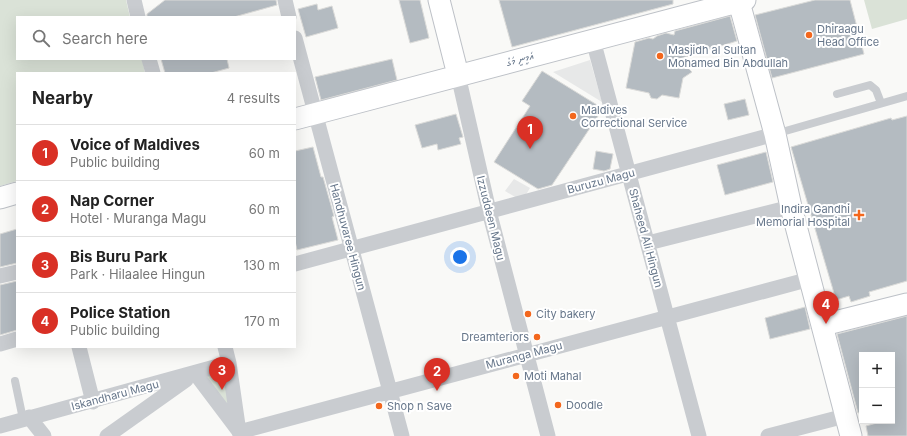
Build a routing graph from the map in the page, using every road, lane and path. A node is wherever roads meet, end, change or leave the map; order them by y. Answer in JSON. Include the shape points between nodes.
{"nodes":[{"id":1,"x":285,"y":0,"type":"edge"},
{"id":2,"x":439,"y":0,"type":"edge"},
{"id":3,"x":741,"y":1,"type":"edge"},
{"id":4,"x":289,"y":16,"type":"edge"},
{"id":5,"x":594,"y":40,"type":"junction"},
{"id":6,"x":296,"y":42,"type":"edge"},
{"id":7,"x":149,"y":60,"type":"edge"},
{"id":8,"x":153,"y":72,"type":"edge"},
{"id":9,"x":458,"y":75,"type":"junction"},
{"id":10,"x":837,"y":94,"type":"dead end"},
{"id":11,"x":907,"y":96,"type":"edge"},
{"id":12,"x":881,"y":103,"type":"junction"},
{"id":13,"x":315,"y":113,"type":"junction"},
{"id":14,"x":296,"y":119,"type":"edge"},
{"id":15,"x":775,"y":134,"type":"junction"},
{"id":16,"x":629,"y":174,"type":"junction"},
{"id":17,"x":16,"y":193,"type":"edge"},
{"id":18,"x":0,"y":198,"type":"edge"},
{"id":19,"x":791,"y":207,"type":"junction"},
{"id":20,"x":489,"y":212,"type":"junction"},
{"id":21,"x":648,"y":243,"type":"junction"},
{"id":22,"x":351,"y":249,"type":"junction"},
{"id":23,"x":296,"y":264,"type":"edge"},
{"id":24,"x":16,"y":272,"type":"edge"},
{"id":25,"x":0,"y":276,"type":"edge"},
{"id":26,"x":810,"y":279,"type":"junction"},
{"id":27,"x":907,"y":304,"type":"edge"},
{"id":28,"x":667,"y":317,"type":"junction"},
{"id":29,"x":823,"y":325,"type":"junction"},
{"id":30,"x":16,"y":339,"type":"edge"},
{"id":31,"x":0,"y":344,"type":"edge"},
{"id":32,"x":78,"y":348,"type":"edge"},
{"id":33,"x":225,"y":348,"type":"edge"},
{"id":34,"x":527,"y":355,"type":"junction"},
{"id":35,"x":229,"y":363,"type":"junction"},
{"id":36,"x":195,"y":373,"type":"junction"},
{"id":37,"x":15,"y":381,"type":"dead end"},
{"id":38,"x":390,"y":391,"type":"junction"},
{"id":39,"x":93,"y":402,"type":"junction"},
{"id":40,"x":845,"y":416,"type":"junction"},
{"id":41,"x":26,"y":418,"type":"junction"},
{"id":42,"x":0,"y":426,"type":"edge"},
{"id":43,"x":240,"y":434,"type":"edge"},
{"id":44,"x":44,"y":436,"type":"edge"},
{"id":45,"x":107,"y":436,"type":"edge"},
{"id":46,"x":402,"y":436,"type":"edge"},
{"id":47,"x":548,"y":436,"type":"edge"},
{"id":48,"x":698,"y":436,"type":"edge"},
{"id":49,"x":768,"y":436,"type":"edge"},
{"id":50,"x":851,"y":436,"type":"edge"}],
"edges":[{"from":1,"to":4,"type":"street"},
{"from":2,"to":9,"type":"main road","name":"Izzuddeen Magu"},
{"from":3,"to":5,"type":"main road","name":"އަމީނީ މަގު"},
{"from":3,"to":15,"type":"main road"},
{"from":5,"to":9,"type":"main road","name":"އަމީނީ މަގު"},
{"from":5,"to":16,"type":"street","name":"Shaheed Ali Hingun"},
{"from":6,"to":13,"type":"street","name":"Handhuvaree Hingun"},
{"from":7,"to":8,"type":"street"},
{"from":9,"to":13,"type":"main road","name":"އަމީނީ މަގު"},
{"from":9,"to":20,"type":"street","name":"Izzuddeen Magu"},
{"from":10,"to":12,"type":"lane","via":[[870,85],[876,90]]},
{"from":11,"to":12,"type":"lane","name":"Buruzu Magu"},
{"from":12,"to":15,"type":"lane","name":"Buruzu Magu"},
{"from":13,"to":14,"type":"main road","name":"އަމީނީ މަގު"},
{"from":13,"to":22,"type":"street","name":"Handhuvaree Hingun"},
{"from":15,"to":16,"type":"street","name":"Buruzu Magu"},
{"from":15,"to":19,"type":"main road"},
{"from":16,"to":20,"type":"street","name":"Buruzu Magu"},
{"from":16,"to":21,"type":"street","name":"Shaheed Ali Hingun"},
{"from":17,"to":18,"type":"main road"},
{"from":19,"to":21,"type":"street"},
{"from":19,"to":26,"type":"main road"},
{"from":20,"to":22,"type":"street","name":"Buruzu Magu"},
{"from":20,"to":34,"type":"street","name":"Izzuddeen Magu"},
{"from":21,"to":28,"type":"street","name":"Shaheed Ali Hingun"},
{"from":22,"to":23,"type":"street","name":"Buruzu Magu"},
{"from":22,"to":38,"type":"street","name":"Handhuvaree Hingun"},
{"from":24,"to":25,"type":"street"},
{"from":26,"to":28,"type":"street","name":"Muranga Magu"},
{"from":26,"to":29,"type":"main road"},
{"from":27,"to":29,"type":"main road"},
{"from":28,"to":34,"type":"street","name":"Muranga Magu"},
{"from":28,"to":48,"type":"street","name":"Shaheed Ali Hingun"},
{"from":29,"to":40,"type":"main road"},
{"from":30,"to":31,"type":"street"},
{"from":32,"to":39,"type":"street"},
{"from":33,"to":35,"type":"street"},
{"from":34,"to":38,"type":"street","name":"Muranga Magu"},
{"from":34,"to":47,"type":"street","name":"Izzuddeen Magu"},
{"from":35,"to":36,"type":"street","name":"Iskandharu Magu"},
{"from":35,"to":43,"type":"street"},
{"from":36,"to":39,"type":"street","name":"Iskandharu Magu"},
{"from":36,"to":43,"type":"street"},
{"from":36,"to":45,"type":"street"},
{"from":37,"to":41,"type":"lane"},
{"from":38,"to":43,"type":"street","name":"Muranga Magu"},
{"from":38,"to":46,"type":"street","name":"Handhuvaree Hingun"},
{"from":39,"to":41,"type":"street","name":"Iskandharu Magu"},
{"from":40,"to":49,"type":"street"},
{"from":40,"to":50,"type":"main road"},
{"from":41,"to":42,"type":"street","name":"Iskandharu Magu"},
{"from":41,"to":44,"type":"street"}]}
